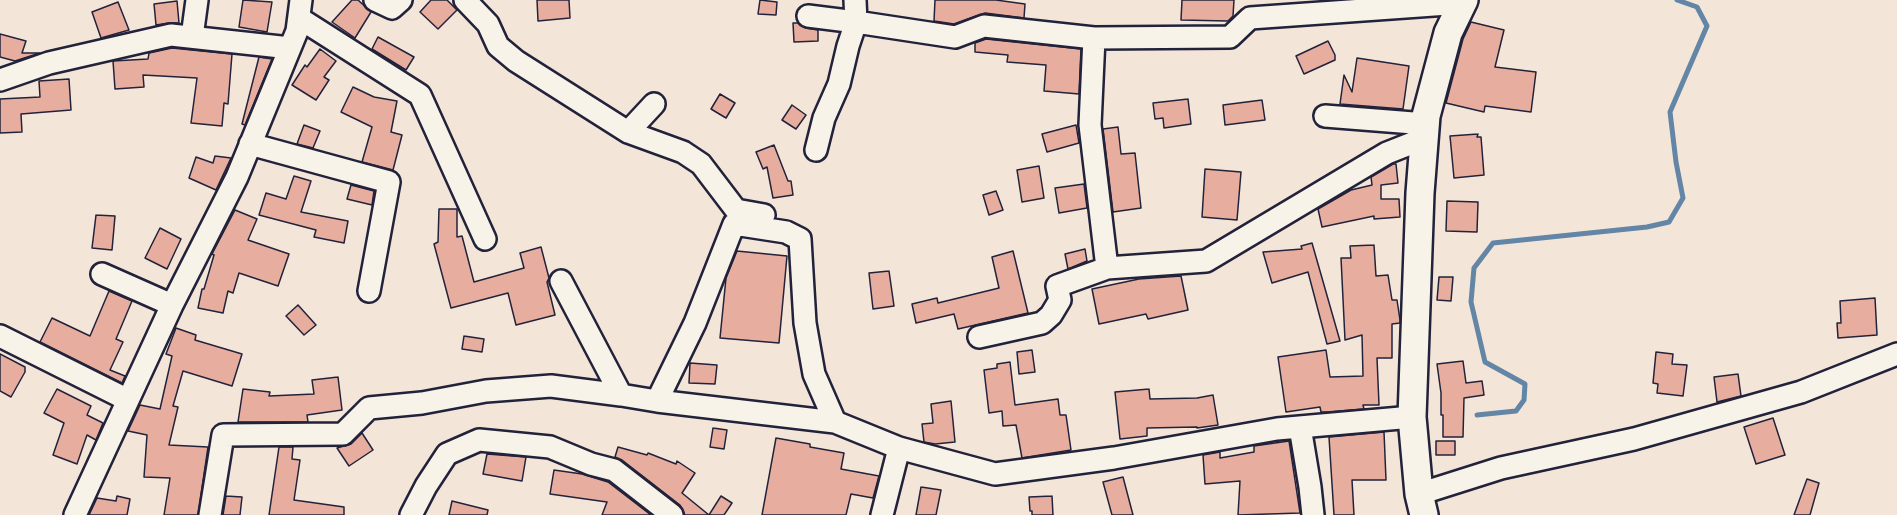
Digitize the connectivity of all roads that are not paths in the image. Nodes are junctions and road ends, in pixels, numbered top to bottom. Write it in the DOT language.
graph roads {
  1 [pos="197,0"];
  2 [pos="375,0"];
  3 [pos="401,0"];
  4 [pos="465,0"];
  5 [pos="855,0"];
  6 [pos="1463,2"];
  7 [pos="300,9"];
  8 [pos="808,16"];
  9 [pos="856,22"];
  10 [pos="192,37"];
  11 [pos="1094,38"];
  12 [pos="290,48"];
  13 [pos="0,80"];
  14 [pos="654,104"];
  15 [pos="1325,116"];
  16 [pos="1425,131"];
  17 [pos="628,132"];
  18 [pos="250,144"];
  19 [pos="816,150"];
  20 [pos="793,220"];
  21 [pos="485,239"];
  22 [pos="1107,268"];
  23 [pos="102,274"];
  24 [pos="561,281"];
  25 [pos="369,291"];
  26 [pos="172,305"];
  27 [pos="0,336"];
  28 [pos="979,337"];
  29 [pos="1897,354"];
  30 [pos="621,395"];
  31 [pos="128,400"];
  32 [pos="657,401"];
  33 [pos="1413,417"];
  34 [pos="835,422"];
  35 [pos="1300,427"];
  36 [pos="899,448"];
  37 [pos="1421,504"];
  38 [pos="75,515"];
  39 [pos="210,515"];
  40 [pos="411,515"];
  41 [pos="672,515"];
  42 [pos="882,515"];
  43 [pos="1313,515"];
  1 -- 10 [label="street"];
  2 -- 3 [label="street"];
  4 -- 17 [label="street"];
  5 -- 9 [label="street"];
  6 -- 11 [label="street"];
  6 -- 16 [label="main road"];
  7 -- 12 [label="street"];
  7 -- 21 [label="street"];
  8 -- 9 [label="street"];
  9 -- 11 [label="street"];
  9 -- 19 [label="street"];
  10 -- 12 [label="street"];
  10 -- 13 [label="street"];
  11 -- 22 [label="street"];
  12 -- 18 [label="street"];
  14 -- 17 [label="street"];
  15 -- 16 [label="street"];
  16 -- 22 [label="street"];
  16 -- 33 [label="main road"];
  17 -- 20 [label="street"];
  18 -- 25 [label="street"];
  18 -- 26 [label="street"];
  22 -- 28 [label="street"];
  23 -- 26 [label="street"];
  24 -- 30 [label="street"];
  26 -- 31 [label="street"];
  27 -- 31 [label="street"];
  29 -- 37 [label="street"];
  30 -- 32 [label="street"];
  30 -- 39 [label="street"];
  31 -- 38 [label="street"];
  32 -- 34 [label="street"];
  32 -- 34 [label="street"];
  33 -- 35 [label="street"];
  33 -- 37 [label="main road"];
  34 -- 36 [label="street"];
  35 -- 36 [label="street"];
  35 -- 43 [label="street"];
  36 -- 42 [label="street"];
  40 -- 41 [label="street"];
}
